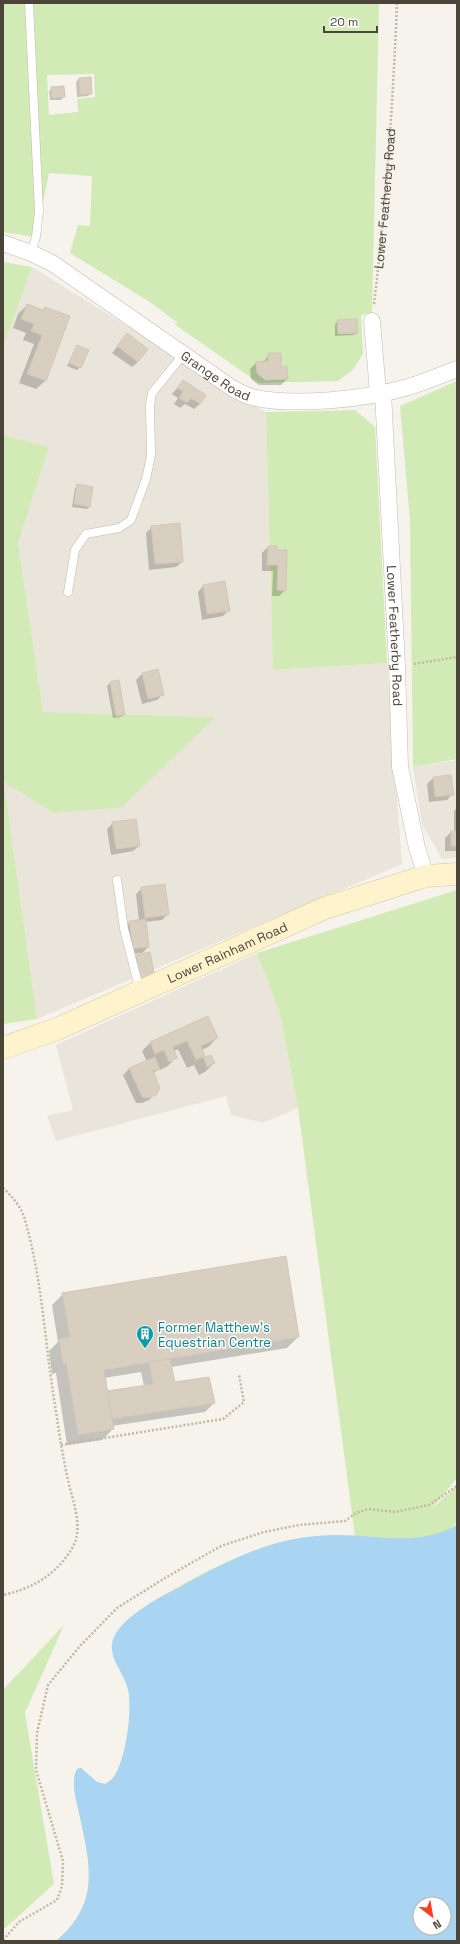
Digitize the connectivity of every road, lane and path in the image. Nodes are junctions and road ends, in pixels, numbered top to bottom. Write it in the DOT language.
graph roads {
  1 [pos="29,3"];
  2 [pos="397,3"];
  3 [pos="3,243"];
  4 [pos="31,253"];
  5 [pos="372,321"];
  6 [pos="183,355"];
  7 [pos="457,369"];
  8 [pos="381,393"];
  9 [pos="68,592"];
  10 [pos="457,657"];
  11 [pos="397,666"];
  12 [pos="457,874"];
  13 [pos="426,876"];
  14 [pos="117,880"];
  15 [pos="140,992"];
  16 [pos="3,1048"];
  17 [pos="3,1188"];
  18 [pos="239,1375"];
  19 [pos="62,1444"];
  20 [pos="457,1486"];
  21 [pos="3,1595"];
  22 [pos="3,1940"];
  1 -- 4 [label="lane"];
  2 -- 5 [label="path, Lower Featherby Road"];
  3 -- 4 [label="street, Grange Road"];
  4 -- 6 [label="street, Grange Road"];
  5 -- 8 [label="street, Lower Featherby Road"];
  6 -- 8 [label="street, Grange Road"];
  6 -- 9 [label="lane"];
  7 -- 8 [label="street, Grange Road"];
  8 -- 11 [label="street, Lower Featherby Road"];
  10 -- 11 [label="path"];
  11 -- 13 [label="street, Lower Featherby Road"];
  12 -- 13 [label="main road, Lower Rainham Road"];
  13 -- 15 [label="main road, Lower Rainham Road"];
  14 -- 15 [label="lane"];
  15 -- 16 [label="main road, Lower Rainham Road"];
  17 -- 19 [label="path"];
  18 -- 19 [label="path"];
  19 -- 21 [label="path"];
  20 -- 22 [label="path"];
}
